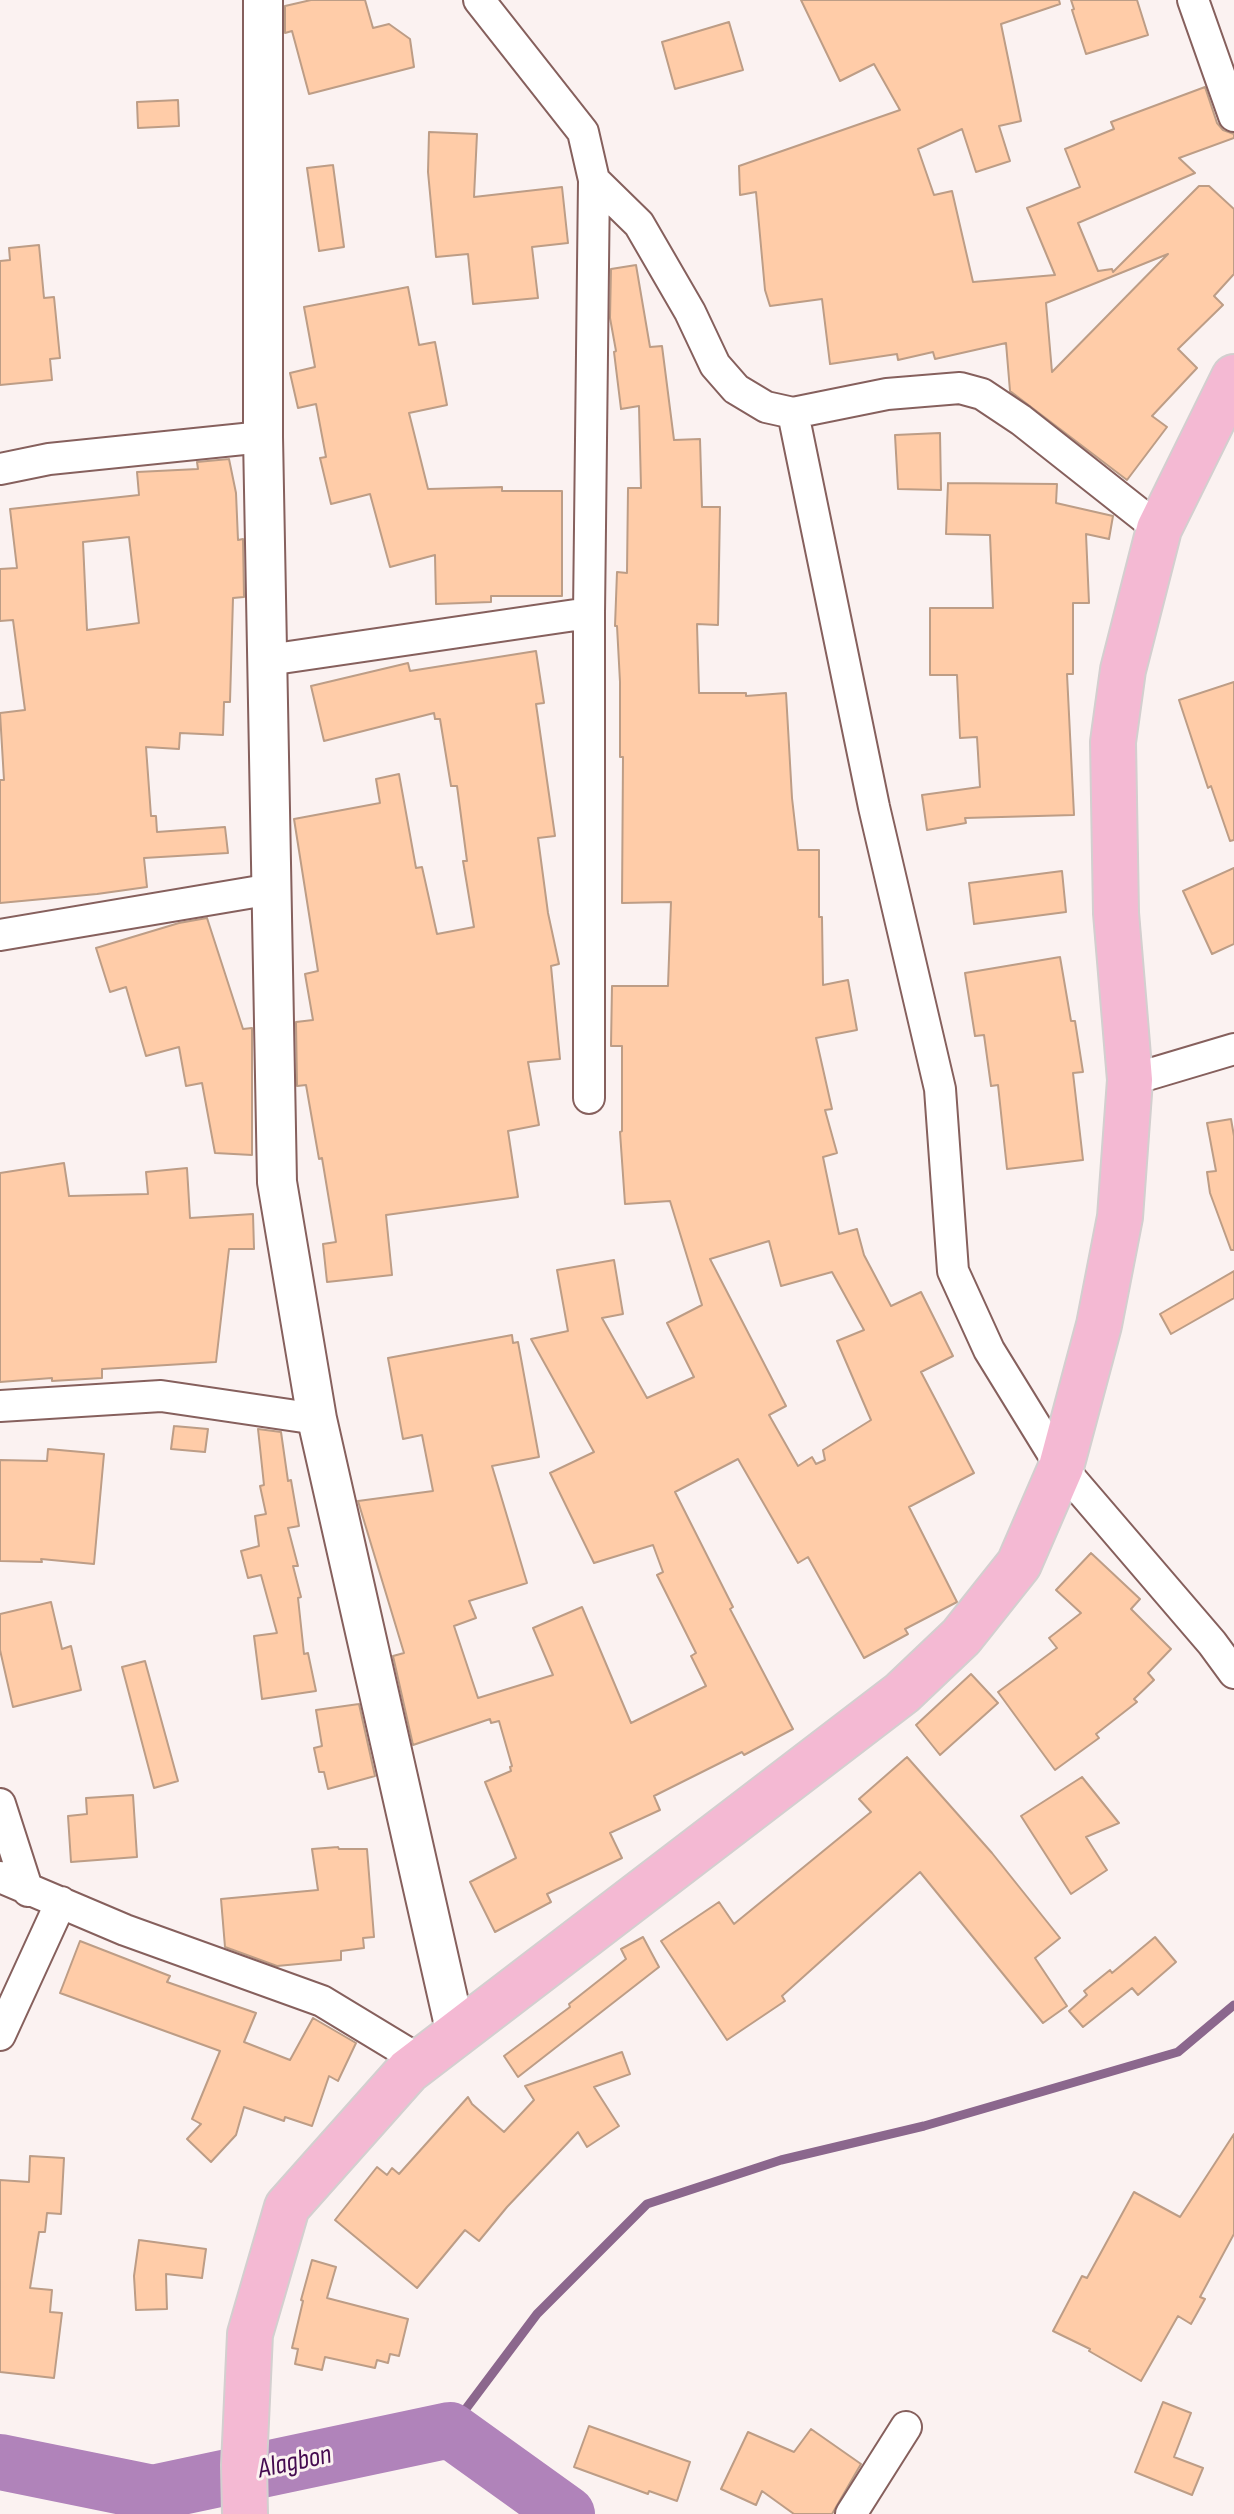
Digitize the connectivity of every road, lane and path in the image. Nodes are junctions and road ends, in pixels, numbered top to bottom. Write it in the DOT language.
graph roads {
  1 [pos="263,0"];
  2 [pos="479,0"];
  3 [pos="1193,0"];
  4 [pos="1234,116"];
  5 [pos="594,180"];
  6 [pos="1234,377"];
  7 [pos="793,413"];
  8 [pos="263,437"];
  9 [pos="0,469"];
  10 [pos="1159,529"];
  11 [pos="589,613"];
  12 [pos="268,660"];
  13 [pos="272,889"];
  14 [pos="0,935"];
  15 [pos="1234,1049"];
  16 [pos="1130,1080"];
  17 [pos="589,1098"];
  18 [pos="0,1406"];
  19 [pos="317,1419"];
  20 [pos="1061,1467"];
  21 [pos="1234,1673"];
  22 [pos="0,1804"];
  23 [pos="0,1877"];
  24 [pos="28,1891"];
  25 [pos="61,1902"];
  26 [pos="456,2034"];
  27 [pos="0,2035"];
  28 [pos="421,2061"];
  29 [pos="906,2427"];
  30 [pos="245,2514"];
  31 [pos="851,2514"];
  1 -- 8 [label="street"];
  2 -- 5 [label="street"];
  3 -- 4 [label="street"];
  5 -- 7 [label="street"];
  5 -- 11 [label="street"];
  6 -- 10 [label="main road"];
  7 -- 10 [label="street"];
  7 -- 20 [label="street"];
  8 -- 9 [label="street"];
  8 -- 12 [label="street"];
  10 -- 16 [label="main road"];
  11 -- 12 [label="street"];
  11 -- 17 [label="street"];
  12 -- 13 [label="street"];
  13 -- 14 [label="street"];
  13 -- 19 [label="street"];
  15 -- 16 [label="street"];
  16 -- 20 [label="main road"];
  18 -- 19 [label="street"];
  19 -- 26 [label="street"];
  20 -- 21 [label="street"];
  20 -- 26 [label="main road"];
  22 -- 24 [label="street"];
  23 -- 24 [label="street"];
  24 -- 25 [label="street"];
  25 -- 27 [label="street"];
  25 -- 28 [label="street"];
  26 -- 28 [label="main road"];
  28 -- 30 [label="main road"];
  29 -- 31 [label="street"];
}
